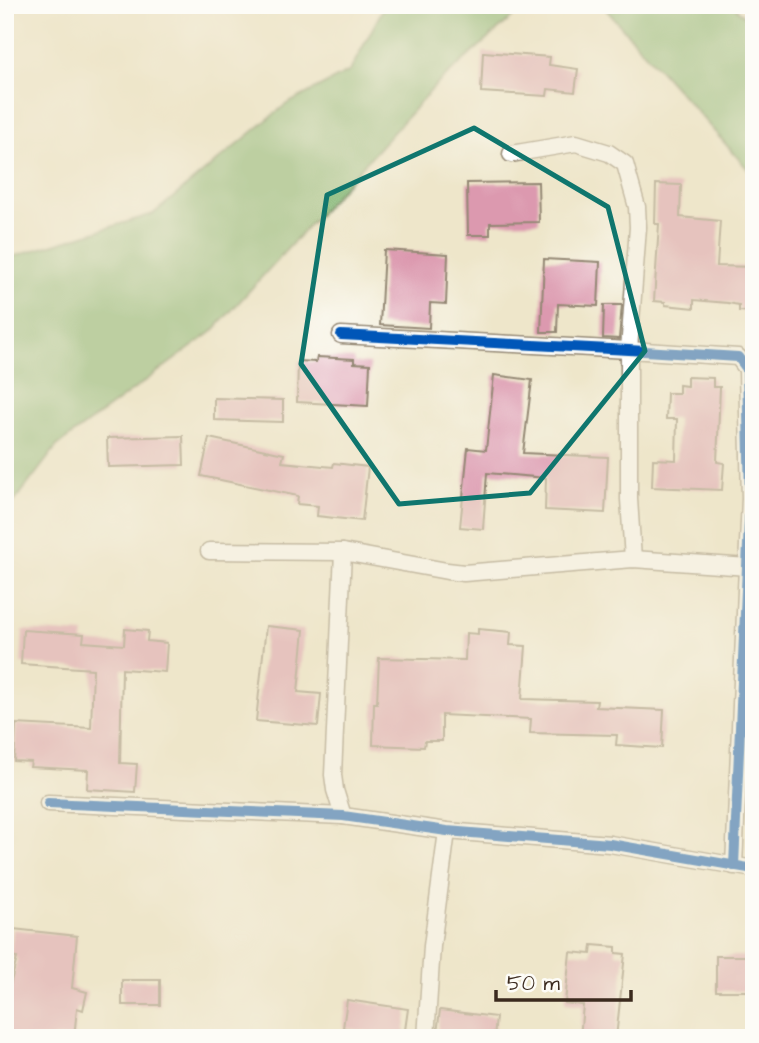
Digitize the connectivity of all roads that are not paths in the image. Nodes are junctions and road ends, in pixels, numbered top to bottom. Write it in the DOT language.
graph roads {
  1 [pos="511,153"];
  2 [pos="341,335"];
  3 [pos="629,349"];
  4 [pos="209,551"];
  5 [pos="343,552"];
  6 [pos="633,559"];
  7 [pos="748,567"];
  8 [pos="48,803"];
  9 [pos="343,816"];
  10 [pos="447,831"];
  11 [pos="734,866"];
  12 [pos="754,869"];
  13 [pos="426,1038"];
  1 -- 3 [label="street"];
  2 -- 3 [label="street"];
  3 -- 6 [label="street"];
  3 -- 7 [label="street"];
  4 -- 5 [label="street"];
  5 -- 6 [label="street"];
  5 -- 9 [label="street"];
  6 -- 7 [label="street"];
  7 -- 11 [label="street"];
  8 -- 9 [label="street"];
  9 -- 10 [label="street"];
  10 -- 11 [label="street"];
  10 -- 13 [label="street"];
  11 -- 12 [label="street"];
}
